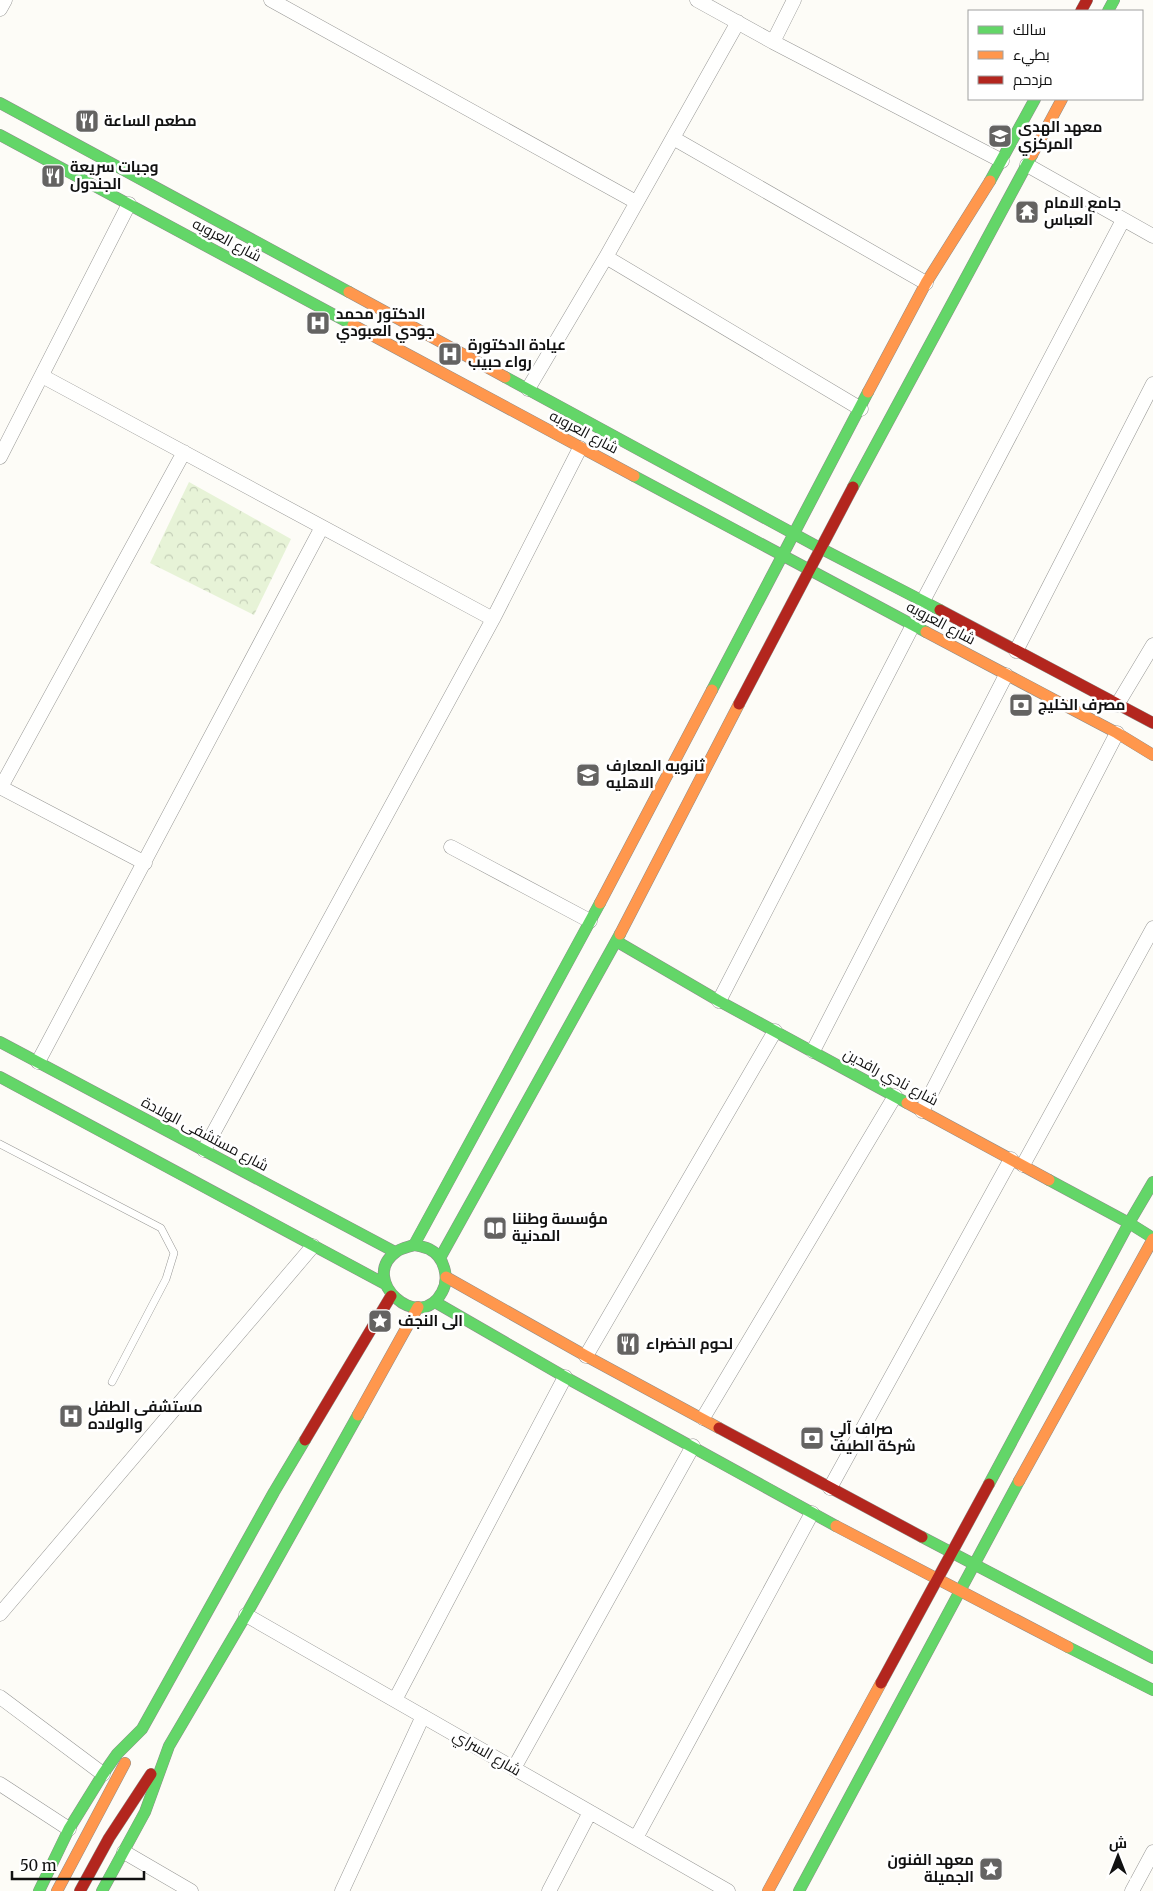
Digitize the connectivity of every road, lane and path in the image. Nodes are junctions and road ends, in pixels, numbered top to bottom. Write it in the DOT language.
graph roads {
  1 [pos="6,0"];
  2 [pos="271,0"];
  3 [pos="697,0"];
  4 [pos="794,0"];
  5 [pos="0,9"];
  6 [pos="738,22"];
  7 [pos="772,42"];
  8 [pos="1034,100"];
  9 [pos="1061,100"];
  10 [pos="0,103"];
  11 [pos="0,135"];
  12 [pos="673,138"];
  13 [pos="1002,161"];
  14 [pos="1027,165"];
  15 [pos="636,202"];
  16 [pos="129,204"];
  17 [pos="1123,220"];
  18 [pos="1153,236"];
  19 [pos="606,257"];
  20 [pos="926,283"];
  21 [pos="42,376"];
  22 [pos="1153,384"];
  23 [pos="528,389"];
  24 [pos="860,409"];
  25 [pos="580,448"];
  26 [pos="184,452"];
  27 [pos="0,457"];
  28 [pos="322,527"];
  29 [pos="795,534"];
  30 [pos="820,548"];
  31 [pos="782,556"];
  32 [pos="809,570"];
  33 [pos="923,601"];
  34 [pos="493,619"];
  35 [pos="913,625"];
  36 [pos="1153,645"];
  37 [pos="1016,651"];
  38 [pos="1006,675"];
  39 [pos="1117,705"];
  40 [pos="1153,723"];
  41 [pos="1117,733"];
  42 [pos="1153,756"];
  43 [pos="1,787"];
  44 [pos="451,847"];
  45 [pos="145,863"];
  46 [pos="590,921"];
  47 [pos="1153,928"];
  48 [pos="616,941"];
  49 [pos="719,1001"];
  50 [pos="775,1031"];
  51 [pos="0,1042"];
  52 [pos="813,1052"];
  53 [pos="38,1062"];
  54 [pos="2,1081"];
  55 [pos="895,1096"];
  56 [pos="922,1111"];
  57 [pos="0,1144"];
  58 [pos="204,1150"];
  59 [pos="1017,1162"];
  60 [pos="1153,1182"];
  61 [pos="1129,1223"];
  62 [pos="1153,1238"];
  63 [pos="414,1245"];
  64 [pos="313,1246"];
  65 [pos="395,1252"];
  66 [pos="440,1258"];
  67 [pos="446,1277"];
  68 [pos="385,1284"];
  69 [pos="391,1296"];
  70 [pos="435,1302"];
  71 [pos="418,1307"];
  72 [pos="586,1356"];
  73 [pos="565,1377"];
  74 [pos="112,1382"];
  75 [pos="703,1418"];
  76 [pos="693,1446"];
  77 [pos="830,1488"];
  78 [pos="812,1514"];
  79 [pos="952,1552"];
  80 [pos="974,1563"];
  81 [pos="938,1580"];
  82 [pos="960,1590"];
  83 [pos="0,1614"];
  84 [pos="246,1615"];
  85 [pos="1153,1658"];
  86 [pos="1153,1690"];
  87 [pos="0,1697"];
  88 [pos="395,1700"];
  89 [pos="423,1716"];
  90 [pos="142,1729"];
  91 [pos="169,1746"];
  92 [pos="514,1768"];
  93 [pos="103,1774"];
  94 [pos="0,1784"];
  95 [pos="590,1812"];
  96 [pos="70,1829"];
  97 [pos="636,1838"];
  98 [pos="124,1852"];
  99 [pos="1152,1857"];
  100 [pos="39,1891"];
  101 [pos="57,1891"];
  102 [pos="80,1891"];
  103 [pos="102,1891"];
  104 [pos="191,1891"];
  105 [pos="342,1891"];
  106 [pos="549,1891"];
  107 [pos="728,1891"];
  108 [pos="768,1891"];
  109 [pos="800,1891"];
  110 [pos="1132,1891"];
  1 -- 5 [label="street"];
  2 -- 15 [label="street"];
  3 -- 6 [label="street"];
  4 -- 7 [label="street"];
  6 -- 7 [label="street"];
  6 -- 12 [label="street"];
  7 -- 13 [label="street"];
  8 -- 13 [label="main road"];
  9 -- 14 [label="main road"];
  10 -- 23 [label="main road, شارع العروبه"];
  11 -- 16 [label="main road, شارع العروبه"];
  12 -- 15 [label="street"];
  12 -- 20 [label="street"];
  13 -- 20 [label="main road"];
  14 -- 17 [label="street"];
  14 -- 30 [label="main road"];
  15 -- 19 [label="street"];
  16 -- 21 [label="street"];
  16 -- 25 [label="main road, شارع العروبه"];
  17 -- 18 [label="street"];
  17 -- 33 [label="street"];
  19 -- 23 [label="street"];
  19 -- 24 [label="street"];
  20 -- 24 [label="main road"];
  21 -- 26 [label="street"];
  21 -- 27 [label="street"];
  22 -- 37 [label="street"];
  23 -- 29 [label="main road, شارع العروبه"];
  24 -- 29 [label="main road"];
  25 -- 31 [label="main road, شارع العروبه"];
  25 -- 34 [label="street"];
  26 -- 28 [label="street"];
  26 -- 43 [label="street"];
  28 -- 34 [label="street"];
  28 -- 45 [label="street"];
  29 -- 30 [label="main road, شارع العروبه"];
  29 -- 31 [label="main road"];
  30 -- 32 [label="main road"];
  30 -- 33 [label="main road, شارع العروبه"];
  31 -- 32 [label="main road, شارع العروبه"];
  31 -- 46 [label="main road"];
  32 -- 35 [label="main road, شارع العروبه"];
  32 -- 48 [label="main road"];
  33 -- 37 [label="main road, شارع العروبه"];
  34 -- 58 [label="street"];
  35 -- 38 [label="main road, شارع العروبه"];
  35 -- 49 [label="street"];
  36 -- 39 [label="street"];
  37 -- 39 [label="main road, شارع العروبه"];
  38 -- 41 [label="main road, شارع العروبه"];
  38 -- 52 [label="street"];
  39 -- 40 [label="main road, شارع العروبه"];
  41 -- 42 [label="main road, شارع العروبه"];
  41 -- 56 [label="street"];
  43 -- 45 [label="street"];
  44 -- 46 [label="street"];
  45 -- 53 [label="street"];
  46 -- 63 [label="main road"];
  47 -- 59 [label="street"];
  48 -- 49 [label="main road, شارع نادي رافدين"];
  48 -- 66 [label="main road"];
  49 -- 50 [label="main road, شارع نادي رافدين"];
  50 -- 52 [label="main road, شارع نادي رافدين"];
  50 -- 72 [label="street"];
  51 -- 53 [label="main road, شارع مستشفى الولادة"];
  52 -- 55 [label="main road, شارع نادي رافدين"];
  53 -- 58 [label="main road, شارع مستشفى الولادة"];
  54 -- 64 [label="main road"];
  55 -- 56 [label="main road, شارع نادي رافدين"];
  55 -- 75 [label="street"];
  56 -- 59 [label="main road, شارع نادي رافدين"];
  57 -- 74 [label="lane"];
  58 -- 65 [label="main road, شارع مستشفى الولادة"];
  59 -- 61 [label="main road, شارع نادي رافدين"];
  59 -- 77 [label="street"];
  60 -- 61 [label="main road"];
  61 -- 62 [label="main road, شارع نادي رافدين"];
  61 -- 79 [label="main road"];
  62 -- 80 [label="main road"];
  63 -- 65 [label="main road"];
  63 -- 66 [label="main road"];
  64 -- 68 [label="main road"];
  64 -- 83 [label="street"];
  65 -- 68 [label="main road"];
  66 -- 67 [label="main road"];
  67 -- 70 [label="main road"];
  67 -- 72 [label="main road"];
  68 -- 69 [label="main road"];
  69 -- 71 [label="main road"];
  69 -- 90 [label="main road"];
  70 -- 71 [label="main road"];
  70 -- 73 [label="main road"];
  71 -- 84 [label="main road"];
  72 -- 75 [label="main road"];
  73 -- 76 [label="main road"];
  73 -- 88 [label="street"];
  75 -- 77 [label="main road"];
  76 -- 78 [label="main road"];
  76 -- 92 [label="street"];
  77 -- 79 [label="main road"];
  78 -- 81 [label="main road"];
  78 -- 97 [label="street"];
  79 -- 80 [label="main road"];
  79 -- 81 [label="main road"];
  80 -- 82 [label="main road"];
  80 -- 85 [label="main road"];
  81 -- 82 [label="main road"];
  81 -- 108 [label="main road"];
  82 -- 86 [label="main road"];
  82 -- 109 [label="main road"];
  84 -- 88 [label="street, شارع السراي"];
  84 -- 91 [label="main road"];
  87 -- 93 [label="street"];
  88 -- 89 [label="street, شارع السراي"];
  89 -- 92 [label="street, شارع السراي"];
  89 -- 105 [label="street"];
  90 -- 93 [label="main road"];
  90 -- 101 [label="main road"];
  91 -- 98 [label="main road"];
  91 -- 102 [label="main road"];
  92 -- 95 [label="street, شارع السراي"];
  93 -- 96 [label="main road"];
  94 -- 96 [label="street"];
  95 -- 97 [label="street, شارع السراي"];
  95 -- 106 [label="street"];
  96 -- 100 [label="main road"];
  97 -- 107 [label="street, شارع السراي"];
  98 -- 103 [label="main road"];
  98 -- 104 [label="street"];
  99 -- 110 [label="street"];
}
